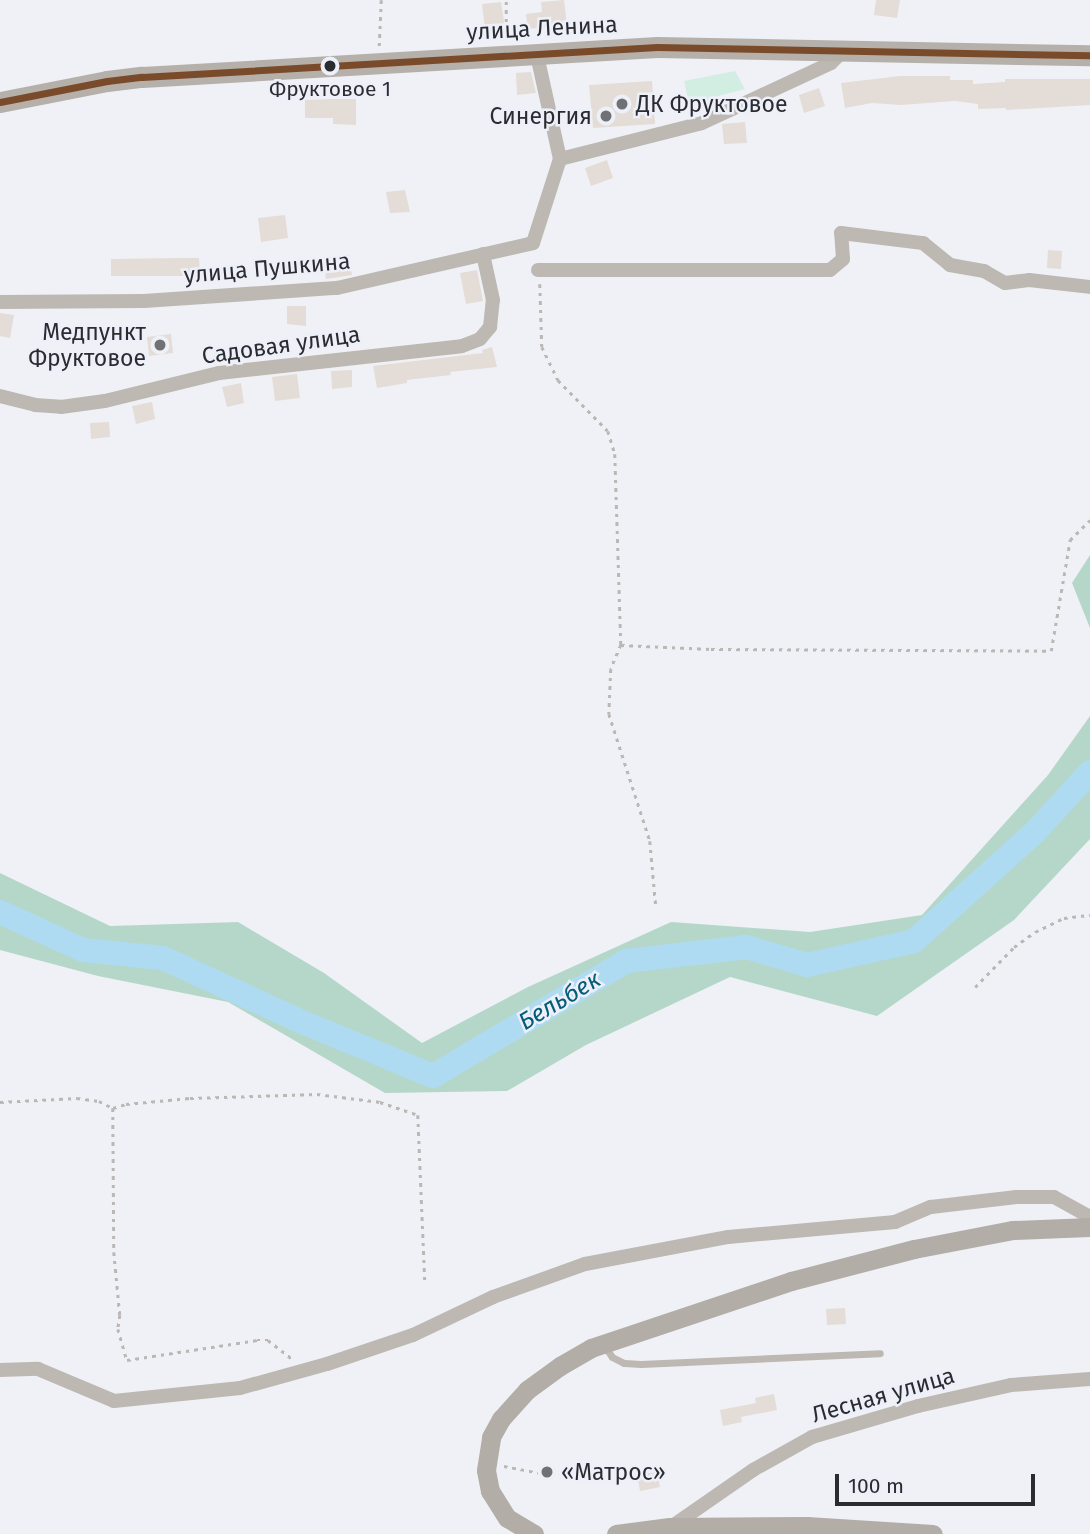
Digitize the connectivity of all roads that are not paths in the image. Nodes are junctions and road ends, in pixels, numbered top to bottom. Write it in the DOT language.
graph roads {
  1 [pos="843,51"];
  2 [pos="537,55"];
  3 [pos="1090,55"];
  4 [pos="0,102"];
  5 [pos="560,159"];
  6 [pos="484,254"];
  7 [pos="538,271"];
  8 [pos="1090,287"];
  9 [pos="0,302"];
  10 [pos="0,396"];
  11 [pos="1090,1217"];
  12 [pos="1090,1227"];
  13 [pos="603,1343"];
  14 [pos="880,1353"];
  15 [pos="0,1370"];
  16 [pos="1090,1380"];
  17 [pos="670,1527"];
  18 [pos="526,1533"];
  19 [pos="616,1534"];
  20 [pos="933,1534"];
  1 -- 2 [label="main road, улица Ленина"];
  1 -- 3 [label="main road, улица Ленина"];
  1 -- 5 [label="street"];
  2 -- 4 [label="main road, улица Ленина"];
  2 -- 5 [label="street"];
  5 -- 6 [label="street, улица Пушкина"];
  6 -- 9 [label="street, улица Пушкина"];
  6 -- 10 [label="street, Садовая улица"];
  7 -- 8 [label="street"];
  11 -- 15 [label="street"];
  12 -- 13 [label="street"];
  13 -- 14 [label="lane"];
  13 -- 18 [label="street"];
  16 -- 17 [label="street, Лесная улица"];
  17 -- 19 [label="street"];
  17 -- 20 [label="street"];
}
